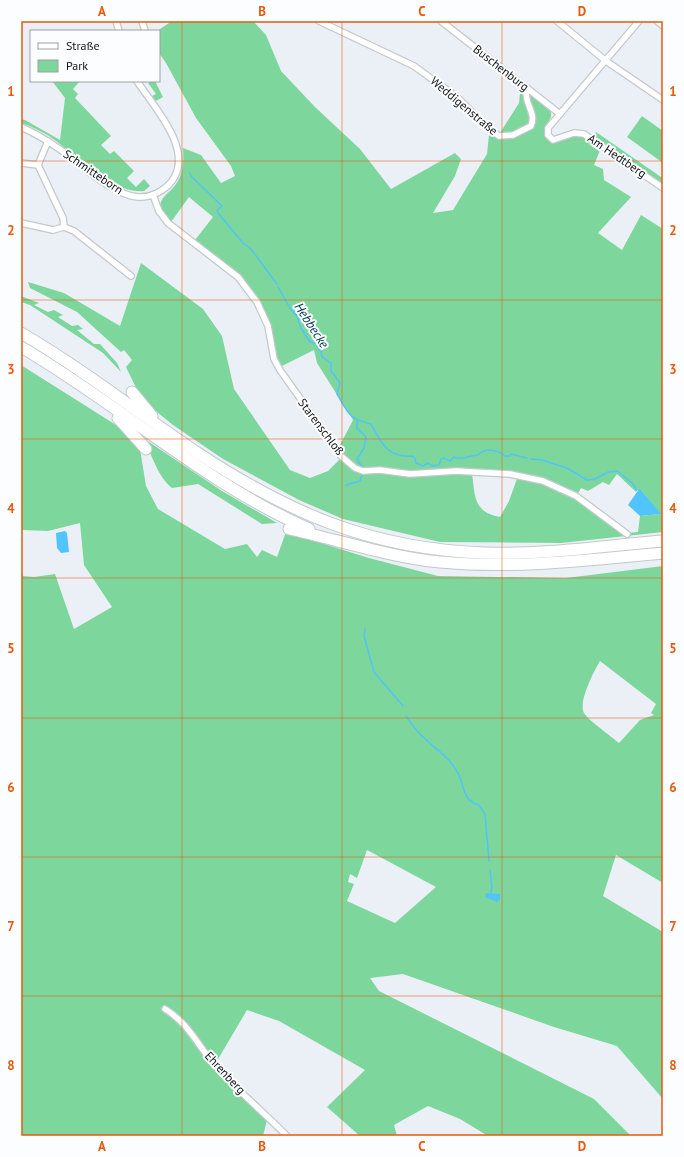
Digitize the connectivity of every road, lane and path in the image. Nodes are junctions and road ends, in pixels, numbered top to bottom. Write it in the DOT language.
graph roads {
  1 [pos="320,21"];
  2 [pos="441,21"];
  3 [pos="557,21"];
  4 [pos="640,21"];
  5 [pos="657,21"];
  6 [pos="663,26"];
  7 [pos="606,61"];
  8 [pos="138,82"];
  9 [pos="527,88"];
  10 [pos="663,100"];
  11 [pos="560,114"];
  12 [pos="21,127"];
  13 [pos="48,141"];
  14 [pos="21,163"];
  15 [pos="38,165"];
  16 [pos="663,188"];
  17 [pos="153,195"];
  18 [pos="21,223"];
  19 [pos="64,227"];
  20 [pos="131,276"];
  21 [pos="21,333"];
  22 [pos="21,347"];
  23 [pos="132,392"];
  24 [pos="100,398"];
  25 [pos="163,428"];
  26 [pos="146,449"];
  27 [pos="289,529"];
  28 [pos="332,538"];
  29 [pos="626,539"];
  30 [pos="663,541"];
  31 [pos="658,554"];
  32 [pos="165,1009"];
  33 [pos="287,1136"];
  1 -- 9 [label="street, Weddigenstraße"];
  2 -- 9 [label="street, Buschenburg"];
  3 -- 7 [label="street"];
  4 -- 7 [label="street"];
  5 -- 6 [label="street"];
  7 -- 10 [label="street"];
  7 -- 11 [label="street"];
  8 -- 17 [label="street"];
  9 -- 11 [label="street, Buschenburg"];
  11 -- 16 [label="street, Am Hedtberg"];
  12 -- 13 [label="street, Schmitteborn"];
  13 -- 15 [label="street"];
  13 -- 17 [label="street, Schmitteborn"];
  14 -- 15 [label="street"];
  15 -- 19 [label="street"];
  17 -- 29 [label="street, Starenschloß"];
  18 -- 19 [label="street"];
  19 -- 20 [label="street"];
  21 -- 25 [label="highway"];
  22 -- 24 [label="highway"];
  23 -- 25 [label="highway"];
  24 -- 26 [label="highway"];
  24 -- 28 [label="highway"];
  25 -- 29 [label="highway"];
  27 -- 28 [label="highway"];
  28 -- 31 [label="highway"];
  29 -- 30 [label="highway"];
  32 -- 33 [label="street, Ehrenberg"];
}
